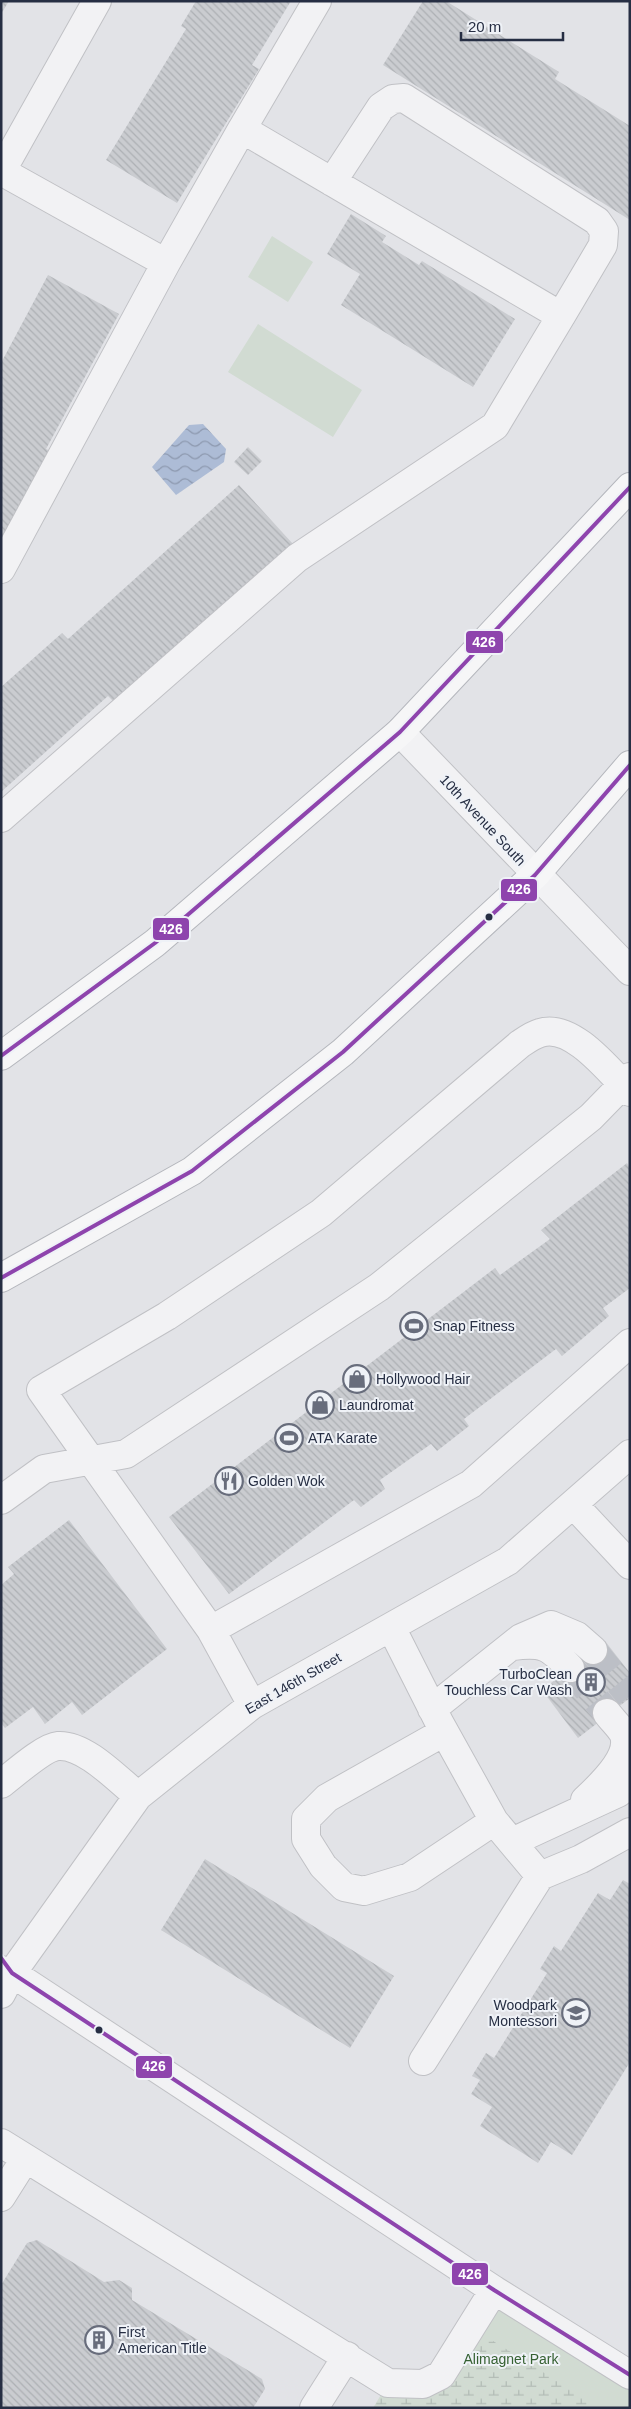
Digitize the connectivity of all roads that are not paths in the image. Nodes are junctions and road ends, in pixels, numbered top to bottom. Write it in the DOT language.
graph roads {
  1 [pos="97,1"];
  2 [pos="317,1"];
  3 [pos="242,130"];
  4 [pos="1,171"];
  5 [pos="332,182"];
  6 [pos="166,263"];
  7 [pos="561,316"];
  8 [pos="630,487"];
  9 [pos="1,569"];
  10 [pos="400,732"];
  11 [pos="630,766"];
  12 [pos="1,818"];
  13 [pos="535,875"];
  14 [pos="630,972"];
  15 [pos="4,1047"];
  16 [pos="627,1085"];
  17 [pos="1,1278"];
  18 [pos="630,1343"];
  19 [pos="630,1454"];
  20 [pos="90,1460"];
  21 [pos="1,1500"];
  22 [pos="573,1504"];
  23 [pos="630,1565"];
  24 [pos="391,1627"];
  25 [pos="211,1630"];
  26 [pos="511,1646"];
  27 [pos="593,1650"];
  28 [pos="570,1668"];
  29 [pos="252,1704"];
  30 [pos="607,1713"];
  31 [pos="438,1721"];
  32 [pos="1,1784"];
  33 [pos="630,1784"];
  34 [pos="138,1796"];
  35 [pos="570,1814"];
  36 [pos="494,1821"];
  37 [pos="630,1832"];
  38 [pos="512,1842"];
  39 [pos="540,1876"];
  40 [pos="4,1974"];
  41 [pos="423,2061"];
  42 [pos="1,2143"];
  43 [pos="25,2159"];
  44 [pos="1,2197"];
  45 [pos="494,2290"];
  46 [pos="347,2356"];
  47 [pos="630,2375"];
  48 [pos="314,2408"];
  1 -- 4 [label="street"];
  2 -- 3 [label="street"];
  3 -- 5 [label="street"];
  3 -- 6 [label="street"];
  4 -- 6 [label="street"];
  5 -- 7 [label="street"];
  5 -- 7 [label="street"];
  6 -- 9 [label="street"];
  7 -- 12 [label="street"];
  8 -- 10 [label="highway"];
  10 -- 13 [label="street, 10th Avenue South"];
  10 -- 15 [label="highway"];
  11 -- 13 [label="highway"];
  13 -- 14 [label="street, 10th Avenue South"];
  13 -- 17 [label="highway"];
  16 -- 20 [label="street"];
  16 -- 20 [label="street"];
  18 -- 25 [label="street"];
  19 -- 22 [label="street, East 146th Street"];
  20 -- 21 [label="street"];
  20 -- 25 [label="street"];
  22 -- 23 [label="street"];
  22 -- 24 [label="street, East 146th Street"];
  24 -- 29 [label="street, East 146th Street"];
  24 -- 31 [label="street"];
  25 -- 29 [label="street"];
  26 -- 27 [label="street"];
  26 -- 28 [label="street"];
  26 -- 31 [label="street"];
  29 -- 34 [label="street, East 146th Street"];
  30 -- 35 [label="street"];
  31 -- 36 [label="street"];
  31 -- 36 [label="street"];
  32 -- 34 [label="street"];
  33 -- 35 [label="street"];
  34 -- 40 [label="street, East 146th Street"];
  35 -- 38 [label="street"];
  36 -- 38 [label="street"];
  37 -- 39 [label="street"];
  38 -- 39 [label="street"];
  39 -- 41 [label="street"];
  40 -- 45 [label="street"];
  42 -- 43 [label="street"];
  43 -- 44 [label="street"];
  43 -- 46 [label="street"];
  45 -- 46 [label="street"];
  45 -- 47 [label="street"];
  46 -- 48 [label="street"];
}
